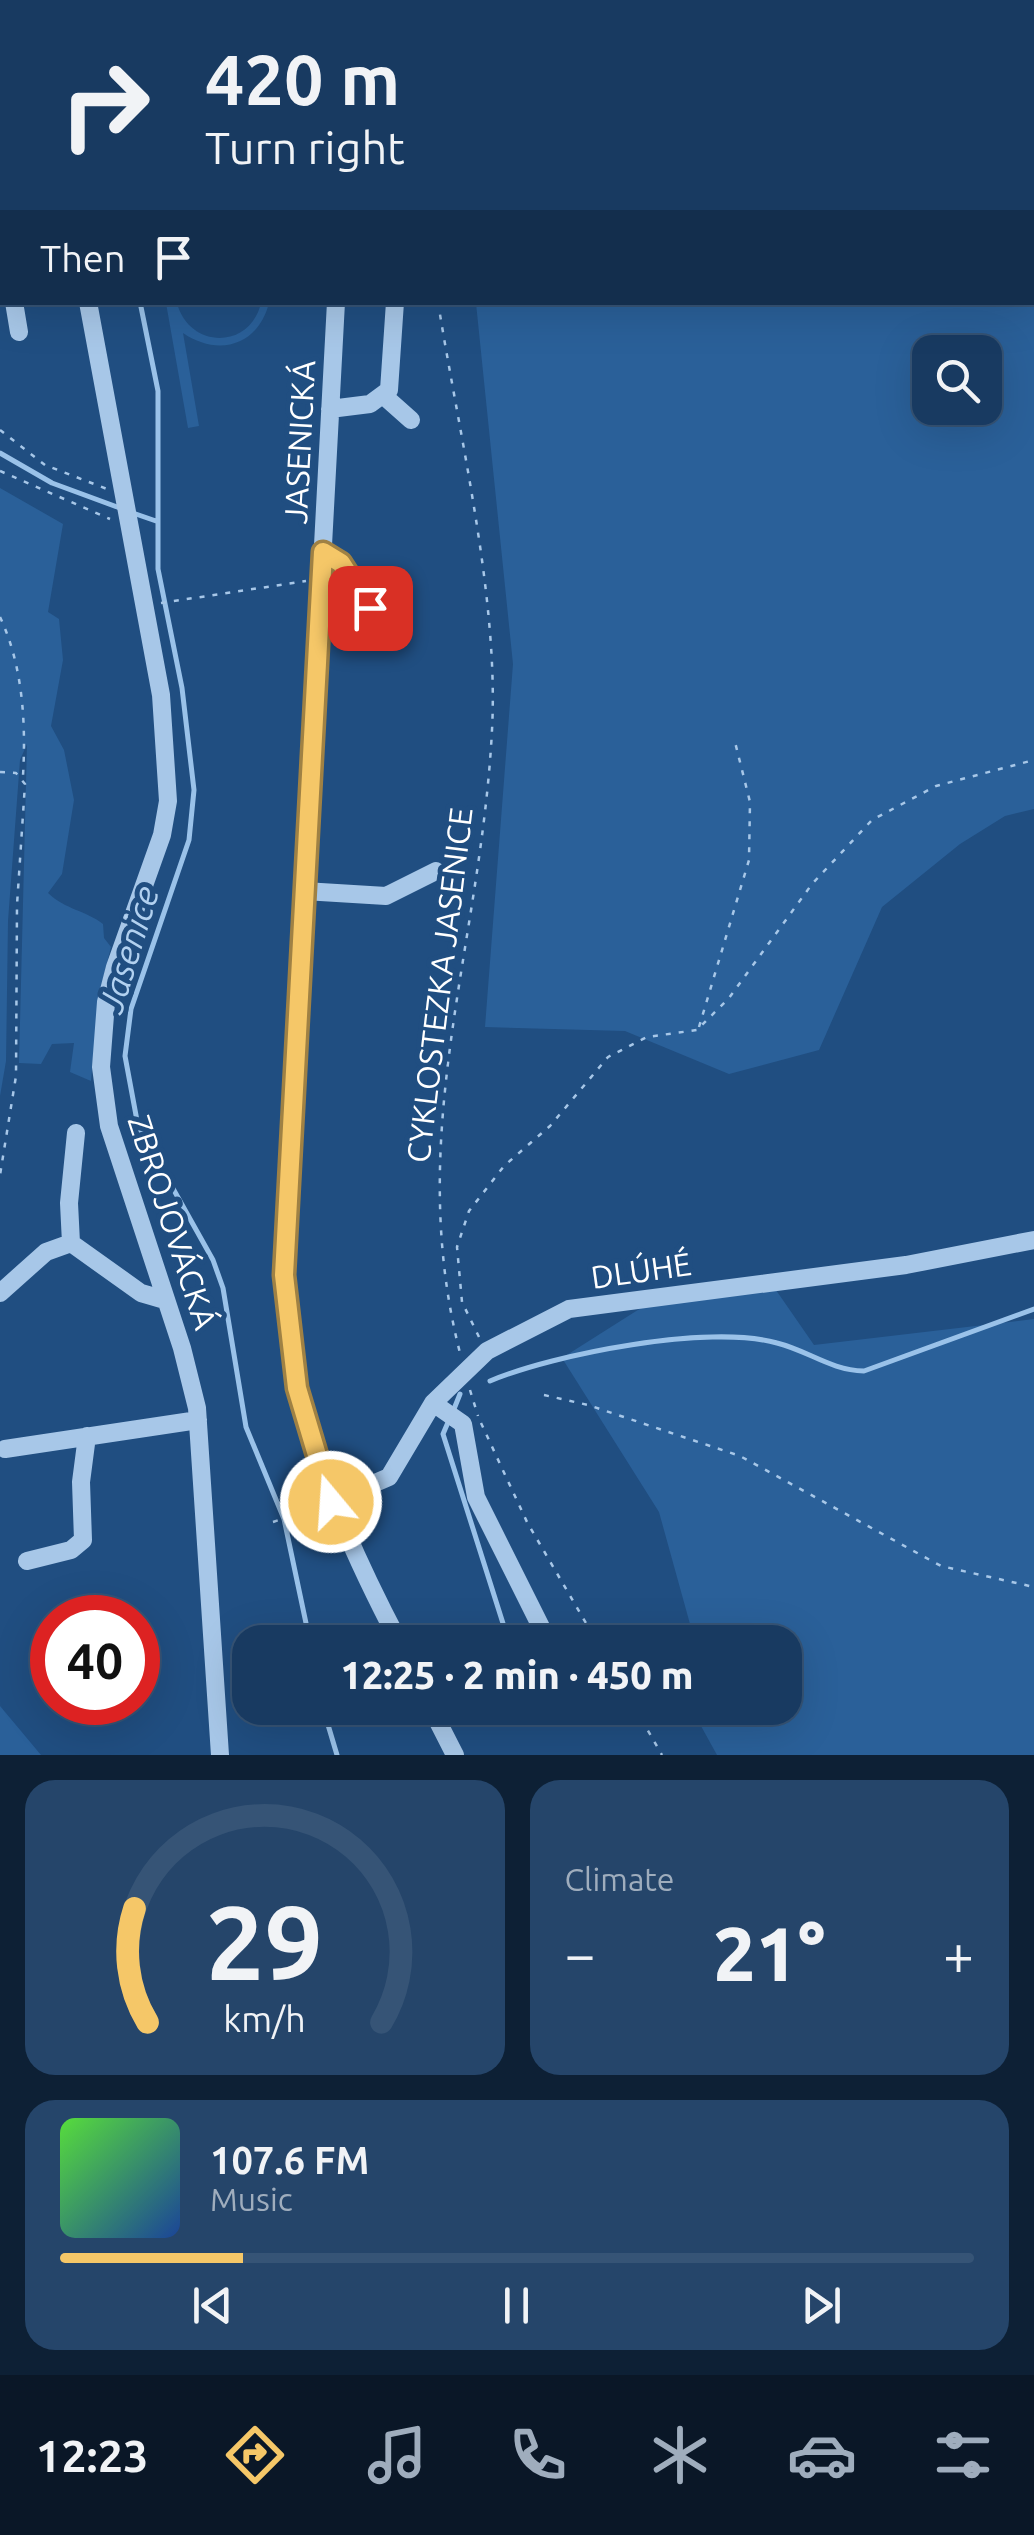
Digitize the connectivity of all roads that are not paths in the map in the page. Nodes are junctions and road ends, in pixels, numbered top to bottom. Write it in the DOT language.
graph roads {
  1 [pos="14,305"];
  2 [pos="89,305"];
  3 [pos="336,305"];
  4 [pos="396,305"];
  5 [pos="19,332"];
  6 [pos="384,396"];
  7 [pos="330,409"];
  8 [pos="411,420"];
  9 [pos="323,552"];
  10 [pos="370,628"];
  11 [pos="436,871"];
  12 [pos="304,891"];
  13 [pos="76,1132"];
  14 [pos="1034,1240"];
  15 [pos="71,1243"];
  16 [pos="0,1293"];
  17 [pos="165,1300"];
  18 [pos="444,1409"];
  19 [pos="198,1420"];
  20 [pos="87,1436"];
  21 [pos="5,1448"];
  22 [pos="331,1502"];
  23 [pos="27,1561"];
  24 [pos="391,1625"];
  25 [pos="540,1625"];
  26 [pos="440,1725"];
  27 [pos="220,1755"];
  28 [pos="455,1755"];
  1 -- 5 [label="street"];
  2 -- 17 [label="street, ZBROJOVÁCKÁ"];
  3 -- 7 [label="street, JASENICKÁ"];
  4 -- 6 [label="street"];
  6 -- 7 [label="street"];
  6 -- 8 [label="street"];
  7 -- 9 [label="street, JASENICKÁ"];
  9 -- 10 [label="street"];
  9 -- 12 [label="street, JASENICKÁ"];
  11 -- 12 [label="street"];
  12 -- 22 [label="street, JASENICKÁ"];
  13 -- 15 [label="street"];
  14 -- 18 [label="street, DLÚHÉ"];
  15 -- 16 [label="street"];
  15 -- 17 [label="street"];
  17 -- 19 [label="street, ZBROJOVÁCKÁ"];
  18 -- 22 [label="street, DLÚHÉ"];
  18 -- 25 [label="street"];
  19 -- 20 [label="street"];
  19 -- 27 [label="street, ZBROJOVÁCKÁ"];
  20 -- 21 [label="street"];
  20 -- 23 [label="street"];
  22 -- 24 [label="street, JASENICKÁ"];
  26 -- 28 [label="street"];
}
